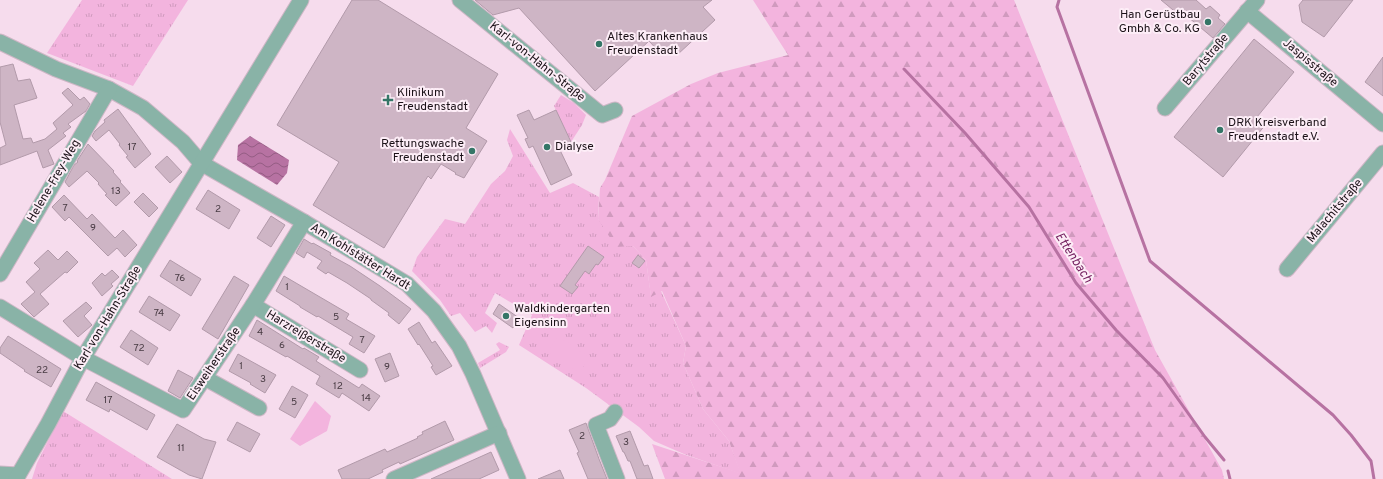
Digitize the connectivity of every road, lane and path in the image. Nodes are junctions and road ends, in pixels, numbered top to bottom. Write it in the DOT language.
graph roads {
  1 [pos="301,0"];
  2 [pos="460,0"];
  3 [pos="1252,5"];
  4 [pos="0,42"];
  5 [pos="109,89"];
  6 [pos="1165,108"];
  7 [pos="615,110"];
  8 [pos="1383,124"];
  9 [pos="1383,154"];
  10 [pos="202,163"];
  11 [pos="304,222"];
  12 [pos="1287,269"];
  13 [pos="0,274"];
  14 [pos="253,305"];
  15 [pos="0,306"];
  16 [pos="83,358"];
  17 [pos="360,370"];
  18 [pos="205,378"];
  19 [pos="259,408"];
  20 [pos="615,412"];
  21 [pos="499,433"];
  22 [pos="0,474"];
  23 [pos="17,477"];
  24 [pos="394,479"];
  25 [pos="518,479"];
  26 [pos="617,479"];
  1 -- 10 [label="street, Karl-von-Hahn-Straße"];
  2 -- 7 [label="street, Karl-von-Hahn-Straße"];
  3 -- 6 [label="street, Barytstraße"];
  3 -- 8 [label="street, Jaspisstraße"];
  4 -- 5 [label="street"];
  5 -- 10 [label="street"];
  5 -- 13 [label="street, Helene-Frey-Weg"];
  9 -- 12 [label="street, Malachitstraße"];
  10 -- 11 [label="street, Am Kohlstätter Hardt"];
  10 -- 16 [label="street, Karl-von-Hahn-Straße"];
  11 -- 14 [label="street, Eisweiherstraße"];
  11 -- 21 [label="street, Am Kohlstätter Hardt"];
  14 -- 17 [label="street, Harzreißerstraße"];
  14 -- 18 [label="street, Eisweiherstraße"];
  15 -- 16 [label="street"];
  16 -- 18 [label="street, Eisweiherstraße"];
  16 -- 23 [label="street, Karl-von-Hahn-Straße"];
  18 -- 19 [label="street"];
  20 -- 26 [label="street"];
  21 -- 24 [label="street"];
  21 -- 25 [label="street, Am Kohlstätter Hardt"];
  22 -- 23 [label="street, Karl-von-Hahn-Straße"];
}
